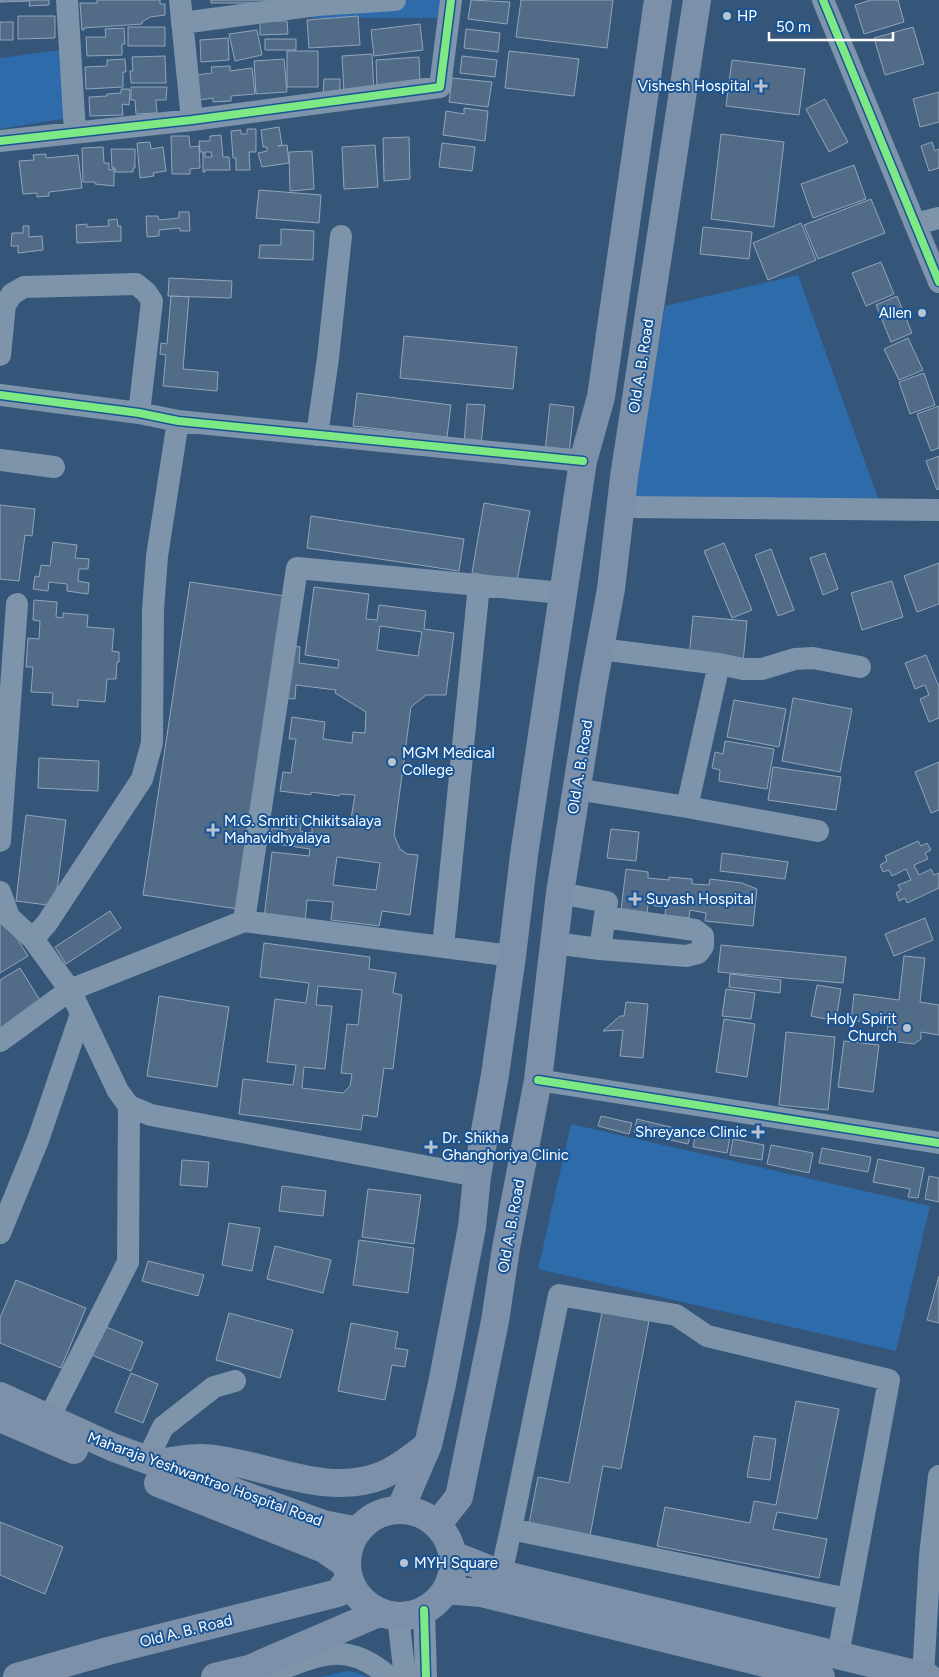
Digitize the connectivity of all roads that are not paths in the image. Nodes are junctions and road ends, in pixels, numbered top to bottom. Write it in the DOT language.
graph roads {
  1 [pos="67,0"];
  2 [pos="180,0"];
  3 [pos="395,0"];
  4 [pos="451,0"];
  5 [pos="658,0"];
  6 [pos="698,0"];
  7 [pos="823,0"];
  8 [pos="308,3"];
  9 [pos="182,23"];
  10 [pos="192,120"];
  11 [pos="75,132"];
  12 [pos="0,142"];
  13 [pos="939,218"];
  14 [pos="915,224"];
  15 [pos="341,236"];
  16 [pos="939,282"];
  17 [pos="0,355"];
  18 [pos="0,395"];
  19 [pos="139,413"];
  20 [pos="178,420"];
  21 [pos="318,435"];
  22 [pos="0,460"];
  23 [pos="583,461"];
  24 [pos="54,467"];
  25 [pos="621,508"];
  26 [pos="939,510"];
  27 [pos="478,585"];
  28 [pos="563,593"];
  29 [pos="17,604"];
  30 [pos="600,649"];
  31 [pos="719,664"];
  32 [pos="860,667"];
  33 [pos="576,789"];
  34 [pos="687,807"];
  35 [pos="818,831"];
  36 [pos="0,842"];
  37 [pos="0,892"];
  38 [pos="560,893"];
  39 [pos="605,916"];
  40 [pos="244,921"];
  41 [pos="33,939"];
  42 [pos="554,943"];
  43 [pos="443,947"];
  44 [pos="600,949"];
  45 [pos="512,956"];
  46 [pos="70,990"];
  47 [pos="81,1014"];
  48 [pos="0,1041"];
  49 [pos="538,1080"];
  50 [pos="129,1106"];
  51 [pos="939,1143"];
  52 [pos="478,1176"];
  53 [pos="0,1233"];
  54 [pos="235,1381"];
  55 [pos="0,1396"];
  56 [pos="0,1418"];
  57 [pos="49,1418"];
  58 [pos="428,1445"];
  59 [pos="152,1462"];
  60 [pos="939,1476"];
  61 [pos="400,1510"];
  62 [pos="437,1525"];
  63 [pos="511,1529"];
  64 [pos="358,1531"];
  65 [pos="453,1555"];
  66 [pos="348,1572"];
  67 [pos="501,1574"];
  68 [pos="446,1590"];
  69 [pos="848,1599"];
  70 [pos="424,1610"];
  71 [pos="390,1614"];
  72 [pos="838,1655"];
  73 [pos="925,1676"];
  74 [pos="18,1677"];
  75 [pos="215,1677"];
  76 [pos="258,1677"];
  77 [pos="389,1677"];
  78 [pos="406,1677"];
  79 [pos="426,1677"];
  80 [pos="822,1677"];
  1 -- 11 [label="street"];
  2 -- 9 [label="street"];
  3 -- 8 [label="street"];
  4 -- 10 [label="street"];
  5 -- 23 [label="main road"];
  6 -- 25 [label="main road, Old A. B. Road"];
  7 -- 14 [label="street"];
  8 -- 9 [label="street"];
  9 -- 10 [label="street"];
  10 -- 11 [label="street"];
  11 -- 12 [label="street"];
  13 -- 14 [label="street"];
  14 -- 16 [label="street"];
  15 -- 21 [label="street"];
  17 -- 19 [label="street"];
  18 -- 19 [label="street"];
  19 -- 20 [label="street"];
  20 -- 21 [label="street"];
  20 -- 41 [label="street"];
  21 -- 23 [label="street"];
  22 -- 24 [label="street"];
  23 -- 28 [label="main road"];
  25 -- 26 [label="street"];
  25 -- 30 [label="main road, Old A. B. Road"];
  27 -- 28 [label="street"];
  27 -- 40 [label="street"];
  27 -- 43 [label="street"];
  28 -- 45 [label="main road"];
  29 -- 36 [label="street"];
  30 -- 31 [label="street"];
  30 -- 33 [label="main road, Old A. B. Road"];
  31 -- 32 [label="street"];
  31 -- 34 [label="street"];
  33 -- 34 [label="street"];
  33 -- 38 [label="main road, Old A. B. Road"];
  34 -- 35 [label="street"];
  37 -- 41 [label="street"];
  38 -- 39 [label="street"];
  38 -- 42 [label="main road, Old A. B. Road"];
  39 -- 44 [label="street"];
  39 -- 44 [label="street"];
  40 -- 43 [label="street"];
  40 -- 46 [label="street"];
  41 -- 46 [label="street"];
  42 -- 44 [label="street"];
  42 -- 49 [label="main road, Old A. B. Road"];
  43 -- 45 [label="street"];
  45 -- 52 [label="main road"];
  46 -- 47 [label="street"];
  46 -- 48 [label="street"];
  47 -- 50 [label="street"];
  47 -- 53 [label="street"];
  49 -- 51 [label="street"];
  49 -- 62 [label="main road, Old A. B. Road"];
  50 -- 52 [label="street"];
  50 -- 57 [label="street"];
  52 -- 58 [label="main road"];
  54 -- 59 [label="street"];
  55 -- 57 [label="main road, Maharaja Yeshwantrao Hospital Road"];
  56 -- 66 [label="main road, Maharaja Yeshwantrao Hospital Road"];
  57 -- 59 [label="main road, Maharaja Yeshwantrao Hospital Road"];
  58 -- 59 [label="main road"];
  58 -- 61 [label="main road"];
  59 -- 64 [label="main road, Maharaja Yeshwantrao Hospital Road"];
  60 -- 73 [label="street"];
  61 -- 62 [label="main road"];
  61 -- 64 [label="main road"];
  62 -- 65 [label="main road"];
  63 -- 67 [label="street"];
  63 -- 69 [label="street"];
  63 -- 69 [label="street"];
  64 -- 66 [label="main road"];
  65 -- 67 [label="main road"];
  65 -- 68 [label="main road"];
  66 -- 71 [label="main road"];
  66 -- 74 [label="main road, Old A. B. Road"];
  67 -- 72 [label="main road"];
  68 -- 70 [label="main road"];
  68 -- 80 [label="main road"];
  69 -- 72 [label="street"];
  70 -- 71 [label="main road"];
  70 -- 79 [label="street"];
  71 -- 75 [label="main road"];
  71 -- 78 [label="street"];
  72 -- 73 [label="main road"];
  76 -- 77 [label="street"];
}
